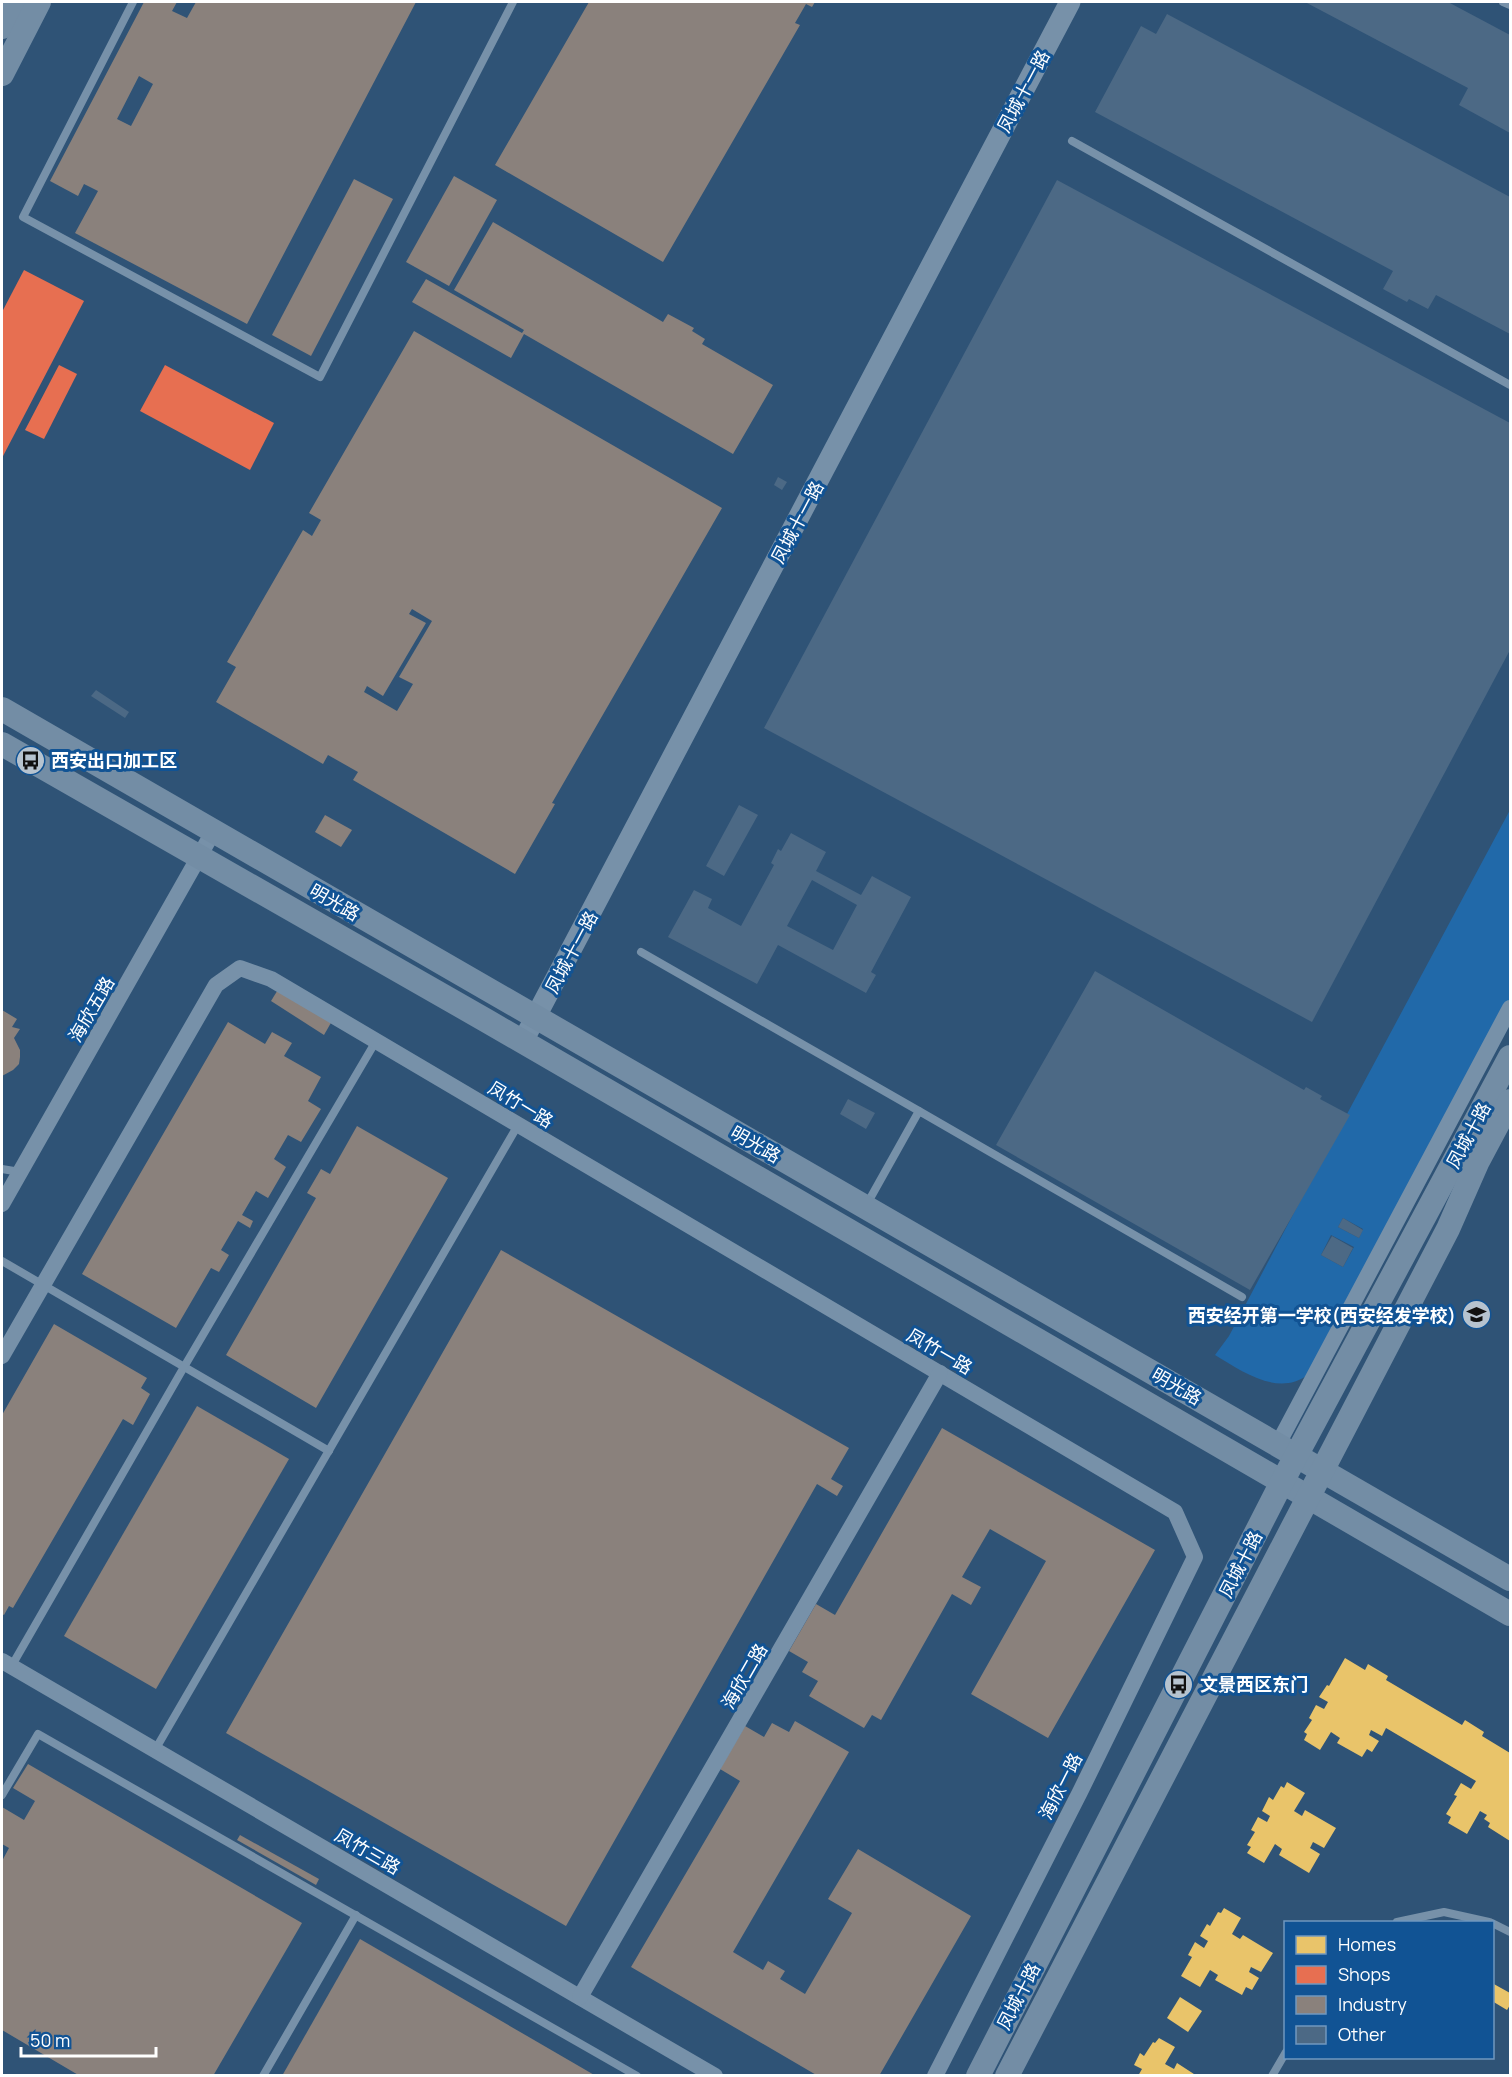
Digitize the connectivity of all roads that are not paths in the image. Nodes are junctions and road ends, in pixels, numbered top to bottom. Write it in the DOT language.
graph roads {
  1 [pos="15,2"];
  2 [pos="39,2"];
  3 [pos="133,2"];
  4 [pos="513,2"];
  5 [pos="1070,2"];
  6 [pos="1503,2"];
  7 [pos="1510,5"];
  8 [pos="2,27"];
  9 [pos="2,74"];
  10 [pos="1072,141"];
  11 [pos="1510,385"];
  12 [pos="2,709"];
  13 [pos="2,744"];
  14 [pos="213,832"];
  15 [pos="200,856"];
  16 [pos="641,952"];
  17 [pos="1510,1008"];
  18 [pos="536,1018"];
  19 [pos="376,1041"];
  20 [pos="523,1041"];
  21 [pos="1510,1057"];
  22 [pos="1510,1101"];
  23 [pos="919,1111"];
  24 [pos="518,1125"];
  25 [pos="2,1169"];
  26 [pos="20,1172"];
  27 [pos="2,1204"];
  28 [pos="865,1207"];
  29 [pos="2,1261"];
  30 [pos="43,1285"];
  31 [pos="1242,1297"];
  32 [pos="2,1356"];
  33 [pos="184,1367"];
  34 [pos="940,1374"];
  35 [pos="1287,1450"];
  36 [pos="329,1451"];
  37 [pos="1323,1471"];
  38 [pos="1282,1482"];
  39 [pos="1310,1497"];
  40 [pos="1175,1512"];
  41 [pos="1510,1579"];
  42 [pos="1510,1614"];
  43 [pos="6,1664"];
  44 [pos="155,1750"];
  45 [pos="2,1795"];
  46 [pos="356,1915"];
  47 [pos="1406,1921"];
  48 [pos="1482,1921"];
  49 [pos="1494,1924"];
  50 [pos="1510,1932"];
  51 [pos="580,1997"];
  52 [pos="1284,2055"];
  53 [pos="263,2076"];
  54 [pos="638,2076"];
  55 [pos="715,2076"];
  56 [pos="935,2076"];
  57 [pos="978,2076"];
  58 [pos="1007,2076"];
  59 [pos="1272,2076"];
  1 -- 8 [label="main road"];
  2 -- 9 [label="main road"];
  3 -- 4 [label="lane"];
  5 -- 18 [label="street, 凤城十一路"];
  6 -- 7 [label="lane"];
  10 -- 11 [label="lane"];
  12 -- 14 [label="main road, 明光路"];
  13 -- 15 [label="main road, 明光路"];
  14 -- 15 [label="street, 海欣五路"];
  14 -- 18 [label="main road, 明光路"];
  15 -- 20 [label="main road, 明光路"];
  15 -- 26 [label="street, 海欣五路"];
  16 -- 23 [label="lane"];
  17 -- 35 [label="street"];
  18 -- 20 [label="street, 凤城十一路"];
  18 -- 28 [label="main road, 明光路"];
  19 -- 24 [label="street, 凤竹一路"];
  19 -- 30 [label="street, 凤竹一路"];
  19 -- 33 [label="lane"];
  20 -- 38 [label="main road, 明光路"];
  21 -- 35 [label="main road, 凤城十路"];
  22 -- 37 [label="main road, 凤城十路"];
  23 -- 28 [label="lane"];
  23 -- 31 [label="lane"];
  24 -- 34 [label="street, 凤竹一路"];
  24 -- 36 [label="lane"];
  25 -- 26 [label="lane"];
  26 -- 27 [label="street, 海欣五路"];
  28 -- 35 [label="main road, 明光路"];
  29 -- 30 [label="lane"];
  30 -- 32 [label="street, 凤竹一路"];
  30 -- 33 [label="lane"];
  33 -- 36 [label="lane"];
  33 -- 43 [label="lane"];
  34 -- 40 [label="street, 凤竹一路"];
  34 -- 51 [label="street, 海欣二路"];
  35 -- 37 [label="main road, 明光路"];
  35 -- 38 [label="main road, 凤城十路"];
  36 -- 44 [label="lane"];
  37 -- 39 [label="main road, 凤城十路"];
  37 -- 41 [label="main road, 明光路"];
  38 -- 39 [label="main road, 明光路"];
  38 -- 57 [label="main road, 凤城十路"];
  39 -- 42 [label="main road, 明光路"];
  39 -- 58 [label="main road, 凤城十路"];
  40 -- 56 [label="street, 海欣一路"];
  43 -- 44 [label="street, 凤竹三路"];
  44 -- 51 [label="street, 凤竹三路"];
  45 -- 46 [label="lane"];
  46 -- 53 [label="lane"];
  46 -- 54 [label="lane"];
  47 -- 48 [label="lane"];
  49 -- 50 [label="lane"];
  51 -- 55 [label="street, 凤竹三路"];
  52 -- 59 [label="lane"];
}
